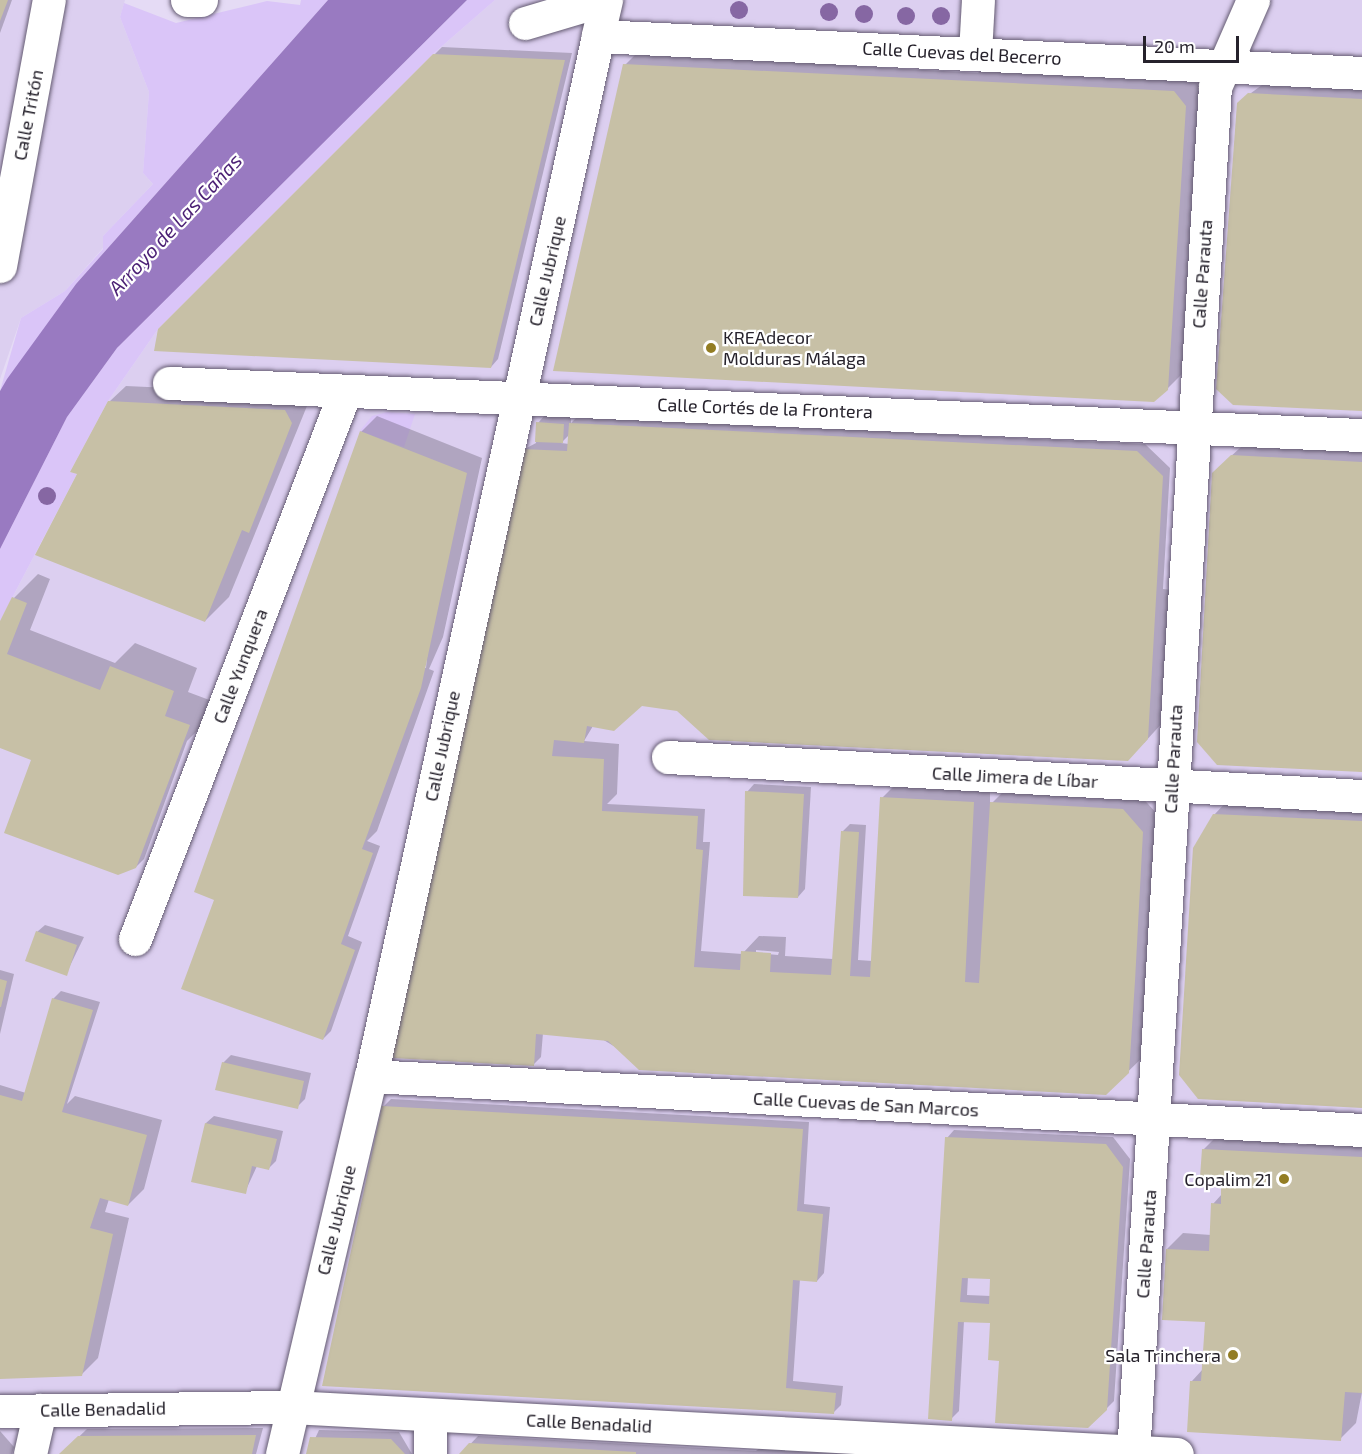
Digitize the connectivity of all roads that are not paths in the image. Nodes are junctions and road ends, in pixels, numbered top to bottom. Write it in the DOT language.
graph roads {
  1 [pos="49,0"];
  2 [pos="187,0"];
  3 [pos="201,0"];
  4 [pos="604,0"];
  5 [pos="978,0"];
  6 [pos="1253,0"];
  7 [pos="525,23"];
  8 [pos="598,36"];
  9 [pos="975,53"];
  10 [pos="1224,66"];
  11 [pos="1362,73"];
  12 [pos="0,266"];
  13 [pos="169,383"];
  14 [pos="345,392"];
  15 [pos="517,397"];
  16 [pos="1192,426"];
  17 [pos="1362,435"];
  18 [pos="668,757"];
  19 [pos="1171,786"];
  20 [pos="1362,796"];
  21 [pos="135,939"];
  22 [pos="371,1076"];
  23 [pos="1155,1119"];
  24 [pos="1362,1130"];
  25 [pos="291,1407"];
  26 [pos="40,1410"];
  27 [pos="0,1411"];
  28 [pos="430,1415"];
  29 [pos="1133,1453"];
  30 [pos="30,1454"];
  31 [pos="282,1454"];
  32 [pos="430,1454"];
  33 [pos="1177,1454"];
  1 -- 12 [label="street, Calle Tritón"];
  2 -- 3 [label="street"];
  4 -- 7 [label="street"];
  4 -- 8 [label="street"];
  5 -- 9 [label="street"];
  6 -- 10 [label="street, Calle Parauta"];
  8 -- 9 [label="street, Calle Cuevas del Becerro"];
  8 -- 15 [label="street, Calle Jubrique"];
  9 -- 10 [label="street, Calle Cuevas del Becerro"];
  10 -- 11 [label="street, Calle Cuevas del Becerro"];
  10 -- 16 [label="street, Calle Parauta"];
  13 -- 14 [label="street, Calle Cortés de la Frontera"];
  14 -- 15 [label="street, Calle Cortés de la Frontera"];
  14 -- 21 [label="street, Calle Yunquera"];
  15 -- 16 [label="street, Calle Cortés de la Frontera"];
  15 -- 22 [label="street, Calle Jubrique"];
  16 -- 17 [label="street, Calle Cortés de la Frontera"];
  16 -- 19 [label="street, Calle Parauta"];
  18 -- 19 [label="street, Calle Jimera de Líbar"];
  19 -- 20 [label="street, Calle Jimera de Líbar"];
  19 -- 23 [label="street, Calle Parauta"];
  22 -- 23 [label="street, Calle Cuevas de San Marcos"];
  22 -- 25 [label="street, Calle Jubrique"];
  23 -- 24 [label="street, Calle Cuevas de San Marcos"];
  23 -- 29 [label="street, Calle Parauta"];
  25 -- 26 [label="street, Calle Benadalid"];
  25 -- 28 [label="street, Calle Benadalid"];
  25 -- 31 [label="street, Calle Jubrique"];
  26 -- 27 [label="street, Calle Benadalid"];
  26 -- 30 [label="street"];
  28 -- 29 [label="street, Calle Benadalid"];
  28 -- 32 [label="street"];
  29 -- 33 [label="street, Calle Benadalid"];
}
